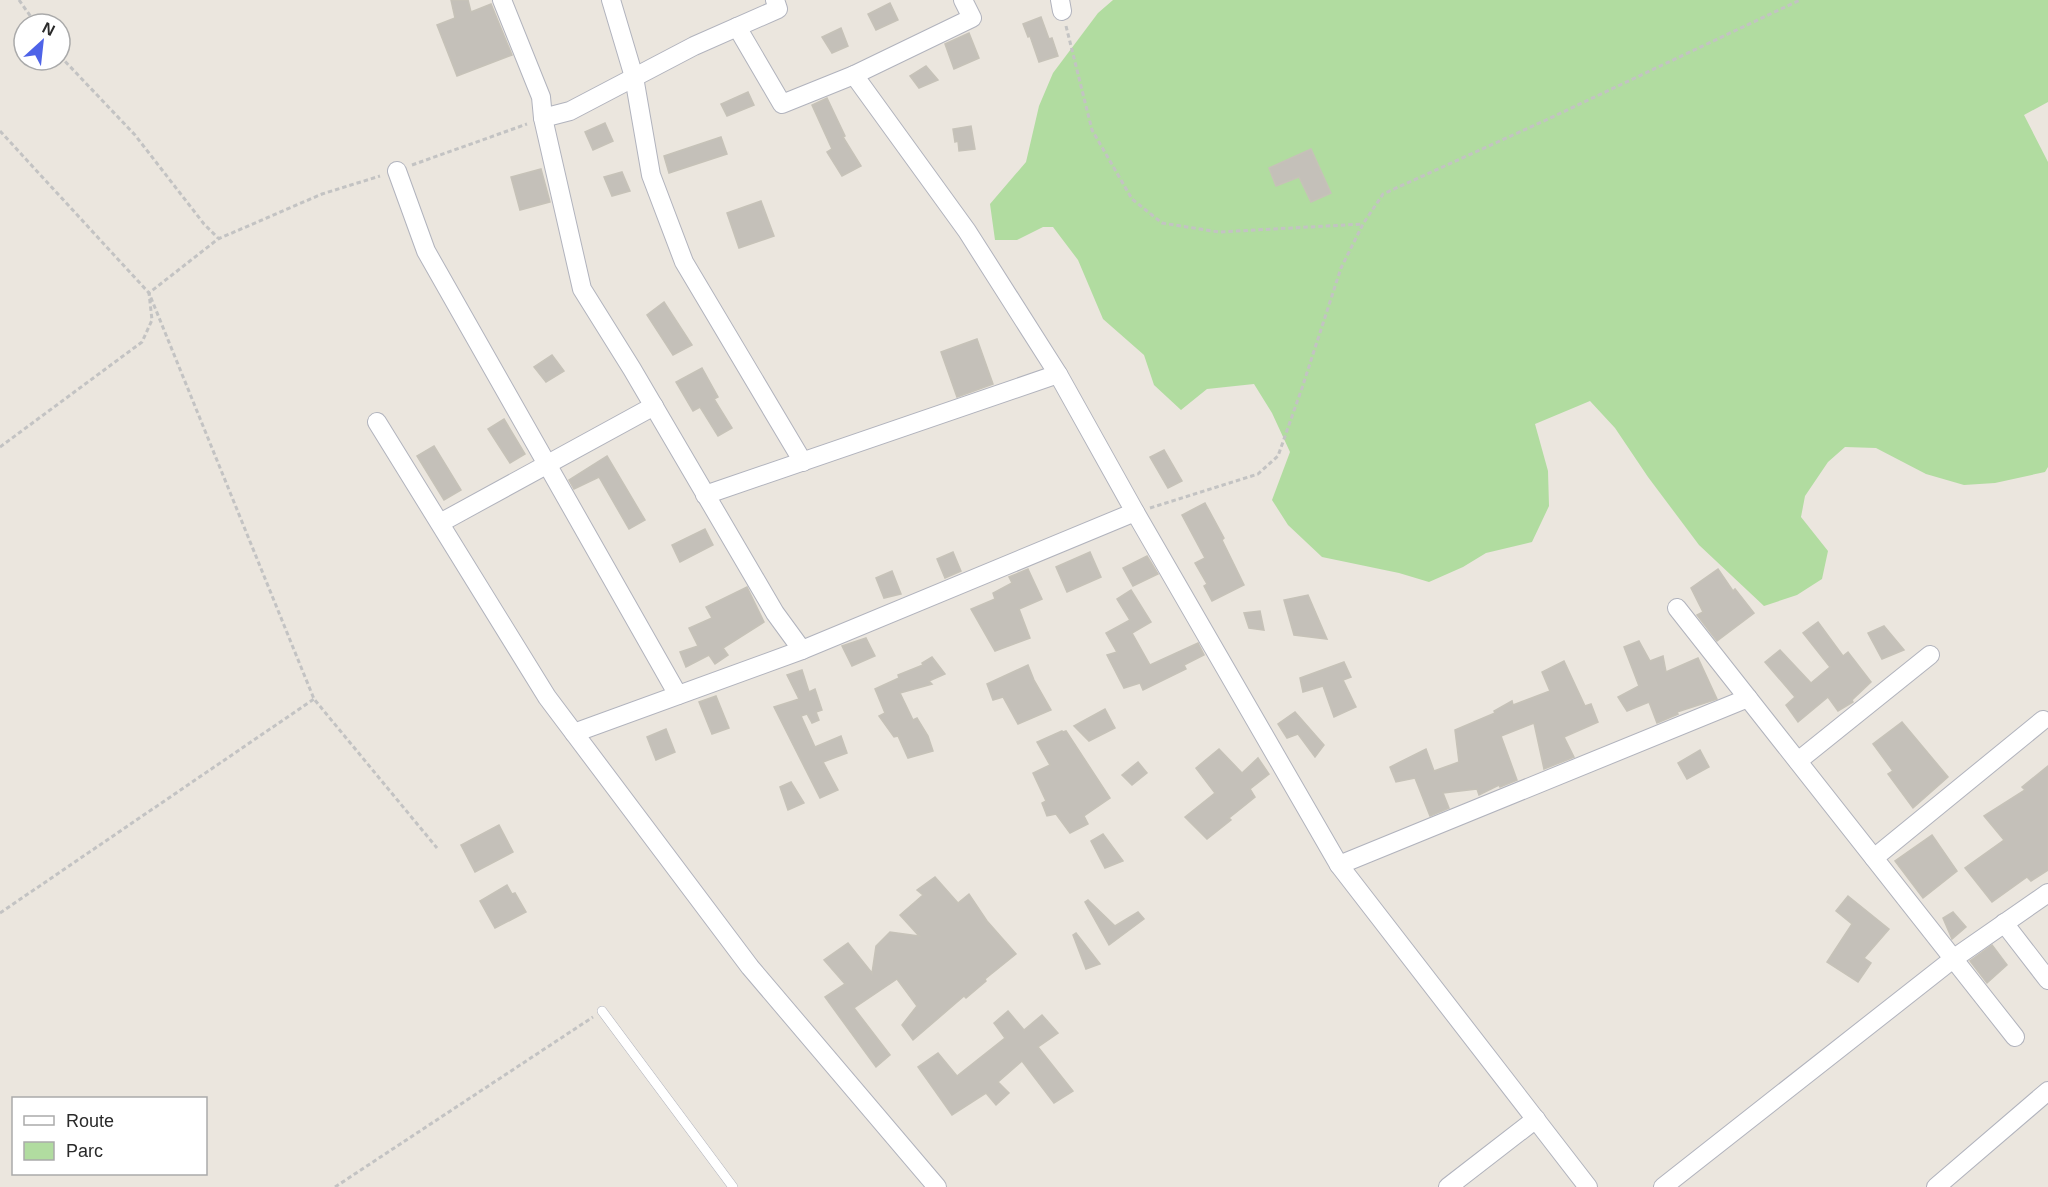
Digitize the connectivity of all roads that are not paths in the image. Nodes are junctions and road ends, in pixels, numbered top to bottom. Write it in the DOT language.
graph roads {
  1 [pos="502,0"];
  2 [pos="611,0"];
  3 [pos="775,0"];
  4 [pos="963,0"];
  5 [pos="737,27"];
  6 [pos="854,75"];
  7 [pos="634,77"];
  8 [pos="543,118"];
  9 [pos="397,171"];
  10 [pos="1058,374"];
  11 [pos="654,406"];
  12 [pos="377,422"];
  13 [pos="803,462"];
  14 [pos="547,465"];
  15 [pos="705,495"];
  16 [pos="1134,512"];
  17 [pos="440,524"];
  18 [pos="1677,608"];
  19 [pos="802,650"];
  20 [pos="1930,655"];
  21 [pos="678,695"];
  22 [pos="1748,698"];
  23 [pos="2043,720"];
  24 [pos="574,733"];
  25 [pos="1798,761"];
  26 [pos="1874,858"];
  27 [pos="1339,865"];
  28 [pos="2048,893"];
  29 [pos="2004,923"];
  30 [pos="1953,958"];
  31 [pos="2048,980"];
  32 [pos="602,1011"];
  33 [pos="2015,1037"];
  34 [pos="2048,1091"];
  35 [pos="1536,1119"];
  36 [pos="733,1187"];
  37 [pos="937,1187"];
  38 [pos="1448,1187"];
  39 [pos="1588,1187"];
  40 [pos="1663,1187"];
  41 [pos="1936,1187"];
  1 -- 8 [label="street"];
  2 -- 7 [label="street"];
  3 -- 5 [label="street"];
  4 -- 6 [label="street"];
  5 -- 6 [label="street"];
  5 -- 7 [label="street"];
  6 -- 10 [label="street"];
  7 -- 8 [label="street"];
  7 -- 13 [label="street"];
  8 -- 11 [label="street"];
  9 -- 14 [label="street"];
  10 -- 13 [label="street"];
  10 -- 16 [label="street"];
  11 -- 14 [label="street"];
  11 -- 15 [label="street"];
  12 -- 17 [label="street"];
  13 -- 15 [label="street"];
  14 -- 17 [label="street"];
  14 -- 21 [label="street"];
  15 -- 19 [label="street"];
  16 -- 19 [label="street"];
  16 -- 27 [label="street"];
  17 -- 24 [label="street"];
  18 -- 22 [label="street"];
  19 -- 21 [label="street"];
  20 -- 25 [label="street"];
  21 -- 24 [label="street"];
  22 -- 25 [label="street"];
  22 -- 27 [label="street"];
  23 -- 26 [label="street"];
  24 -- 37 [label="street"];
  25 -- 26 [label="street"];
  26 -- 30 [label="street"];
  27 -- 35 [label="street"];
  28 -- 29 [label="street"];
  29 -- 30 [label="street"];
  29 -- 31 [label="street"];
  30 -- 33 [label="street"];
  30 -- 40 [label="street"];
  32 -- 36 [label="lane"];
  34 -- 41 [label="street"];
  35 -- 38 [label="street"];
  35 -- 39 [label="street"];
}
